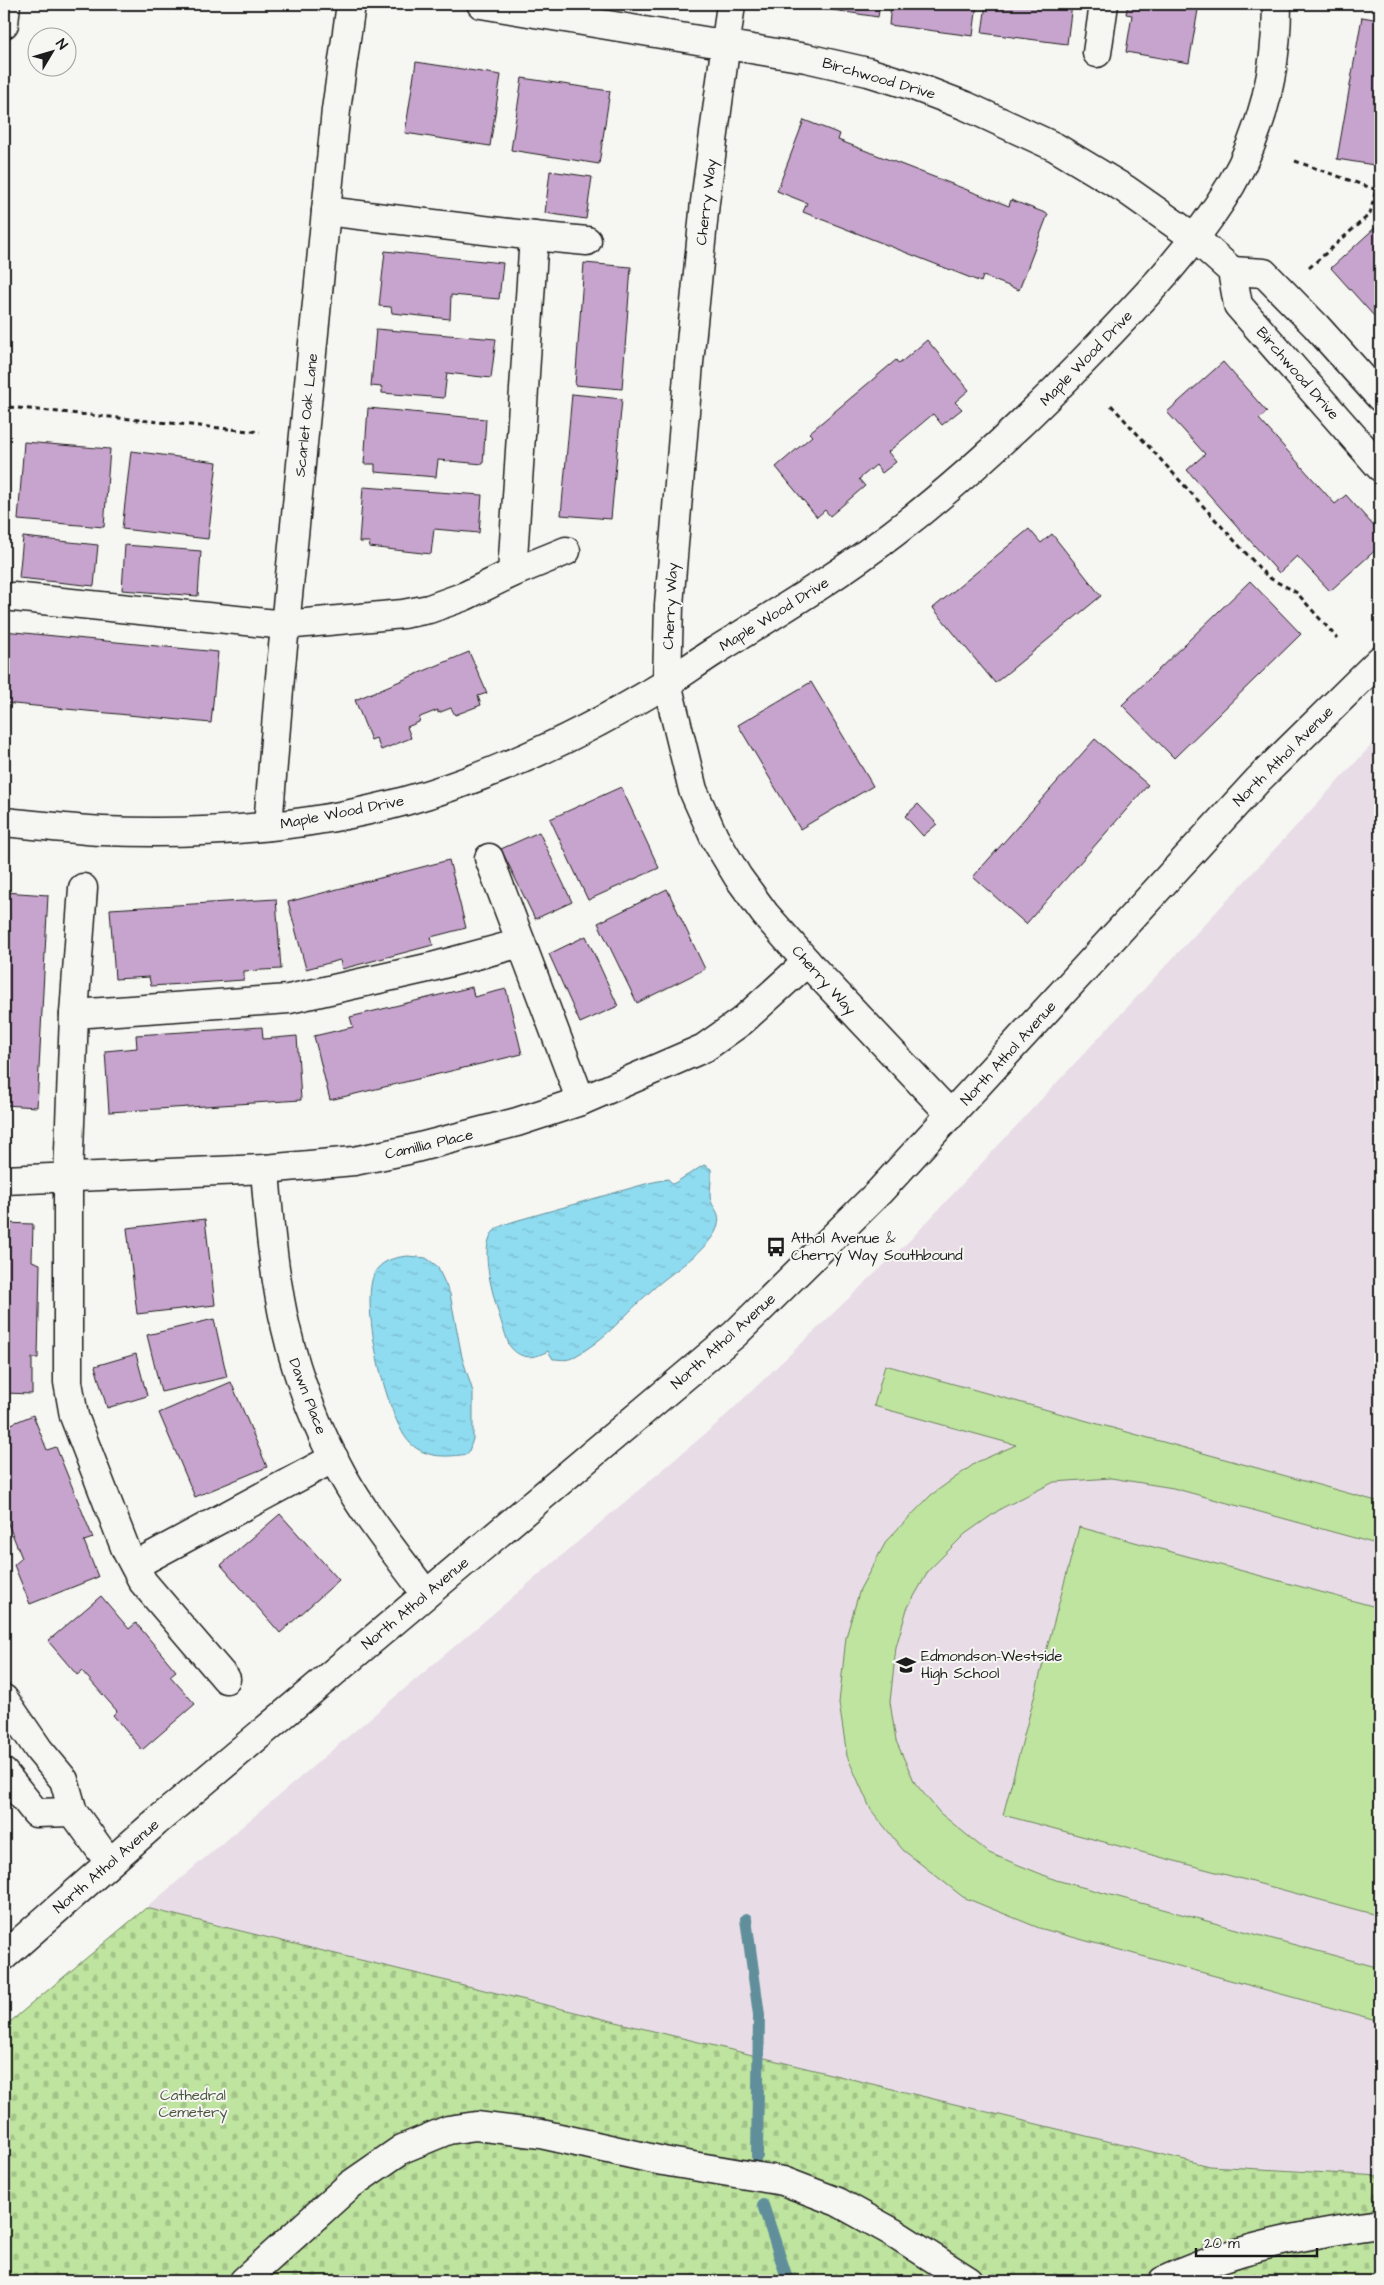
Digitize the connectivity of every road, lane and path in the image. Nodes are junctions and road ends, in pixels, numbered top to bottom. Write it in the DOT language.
graph roads {
  1 [pos="6,4"];
  2 [pos="351,4"];
  3 [pos="481,4"];
  4 [pos="731,4"];
  5 [pos="1104,4"];
  6 [pos="1277,4"];
  7 [pos="4,24"];
  8 [pos="726,43"];
  9 [pos="1097,53"];
  10 [pos="1295,161"];
  11 [pos="1378,190"];
  12 [pos="326,211"];
  13 [pos="534,236"];
  14 [pos="1196,239"];
  15 [pos="586,240"];
  16 [pos="1232,271"];
  17 [pos="1302,274"];
  18 [pos="1380,396"];
  19 [pos="1111,406"];
  20 [pos="9,407"];
  21 [pos="260,432"];
  22 [pos="1380,466"];
  23 [pos="566,551"];
  24 [pos="512,573"];
  25 [pos="13,596"];
  26 [pos="285,625"];
  27 [pos="1337,638"];
  28 [pos="1380,660"];
  29 [pos="667,683"];
  30 [pos="4,822"];
  31 [pos="268,826"];
  32 [pos="489,858"];
  33 [pos="83,888"];
  34 [pos="521,943"];
  35 [pos="807,962"];
  36 [pos="74,1014"];
  37 [pos="581,1101"];
  38 [pos="951,1115"];
  39 [pos="265,1169"];
  40 [pos="68,1178"];
  41 [pos="4,1180"];
  42 [pos="334,1458"];
  43 [pos="135,1565"];
  44 [pos="426,1594"];
  45 [pos="226,1679"];
  46 [pos="4,1699"];
  47 [pos="4,1773"];
  48 [pos="73,1812"];
  49 [pos="109,1862"];
  50 [pos="4,1956"];
  51 [pos="1380,2224"];
  52 [pos="244,2281"];
  53 [pos="969,2281"];
  54 [pos="1162,2281"];
  1 -- 7 [label="street"];
  2 -- 12 [label="street, Scarlet Oak Lane"];
  3 -- 8 [label="street, Birchwood Drive"];
  4 -- 8 [label="street, Cherry Way"];
  5 -- 9 [label="street"];
  6 -- 14 [label="street, Maple Wood Drive"];
  8 -- 14 [label="street, Birchwood Drive"];
  8 -- 29 [label="street, Cherry Way"];
  10 -- 11 [label="path"];
  11 -- 17 [label="path"];
  12 -- 13 [label="street"];
  12 -- 26 [label="street, Scarlet Oak Lane"];
  13 -- 15 [label="street"];
  13 -- 24 [label="street"];
  14 -- 16 [label="street, Birchwood Drive"];
  14 -- 29 [label="street, Maple Wood Drive"];
  16 -- 18 [label="street"];
  16 -- 22 [label="street, Birchwood Drive"];
  19 -- 27 [label="path"];
  20 -- 21 [label="path"];
  23 -- 24 [label="street"];
  24 -- 26 [label="street"];
  25 -- 26 [label="street"];
  26 -- 31 [label="street, Scarlet Oak Lane"];
  28 -- 38 [label="street, North Athol Avenue"];
  29 -- 31 [label="street, Maple Wood Drive"];
  29 -- 35 [label="street, Cherry Way"];
  30 -- 31 [label="street, Maple Wood Drive"];
  32 -- 34 [label="street"];
  33 -- 36 [label="street"];
  34 -- 36 [label="street"];
  34 -- 37 [label="street"];
  35 -- 37 [label="street, Camillia Place"];
  35 -- 38 [label="street, Cherry Way"];
  36 -- 40 [label="street"];
  37 -- 39 [label="street, Camillia Place"];
  38 -- 44 [label="street, North Athol Avenue"];
  39 -- 40 [label="street, Camillia Place"];
  39 -- 42 [label="street, Dawn Place"];
  40 -- 41 [label="street, Camillia Place"];
  40 -- 43 [label="street"];
  42 -- 43 [label="street"];
  42 -- 44 [label="street, Dawn Place"];
  43 -- 45 [label="street"];
  44 -- 49 [label="street, North Athol Avenue"];
  46 -- 48 [label="street"];
  47 -- 48 [label="street"];
  48 -- 49 [label="street"];
  49 -- 50 [label="street, North Athol Avenue"];
  51 -- 54 [label="street"];
  52 -- 53 [label="street"];
}
